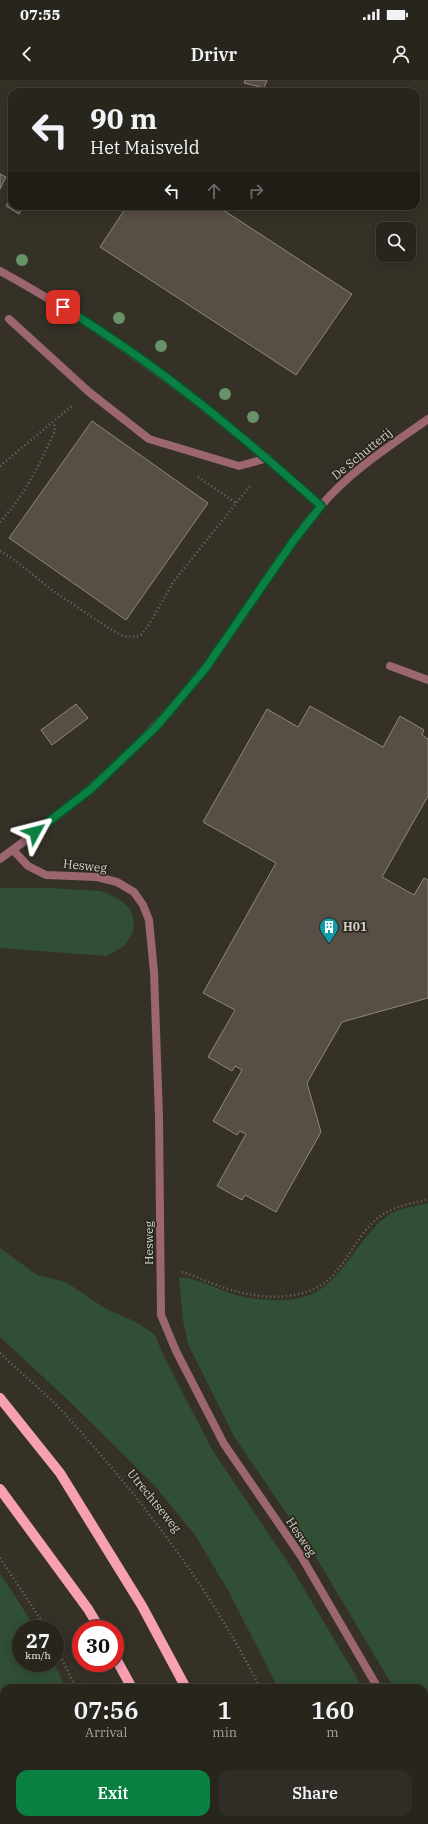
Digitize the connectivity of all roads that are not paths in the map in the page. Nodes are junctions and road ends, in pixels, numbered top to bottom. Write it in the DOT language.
graph roads {
  1 [pos="0,271"];
  2 [pos="9,319"];
  3 [pos="428,419"];
  4 [pos="269,460"];
  5 [pos="321,506"];
  6 [pos="390,666"];
  7 [pos="428,680"];
  8 [pos="13,850"];
  9 [pos="0,859"];
  10 [pos="0,1398"];
  11 [pos="0,1489"];
  12 [pos="95,1620"];
  13 [pos="124,1672"];
  14 [pos="130,1684"];
  15 [pos="184,1684"];
  16 [pos="376,1684"];
  1 -- 4 [label="street"];
  2 -- 4 [label="street"];
  3 -- 5 [label="street, De Schutterij"];
  4 -- 5 [label="street"];
  5 -- 8 [label="street, De Schutterij"];
  6 -- 7 [label="street"];
  8 -- 9 [label="street"];
  8 -- 16 [label="street, Hesweg"];
  10 -- 15 [label="main road"];
  11 -- 12 [label="main road"];
  13 -- 14 [label="main road"];
}
